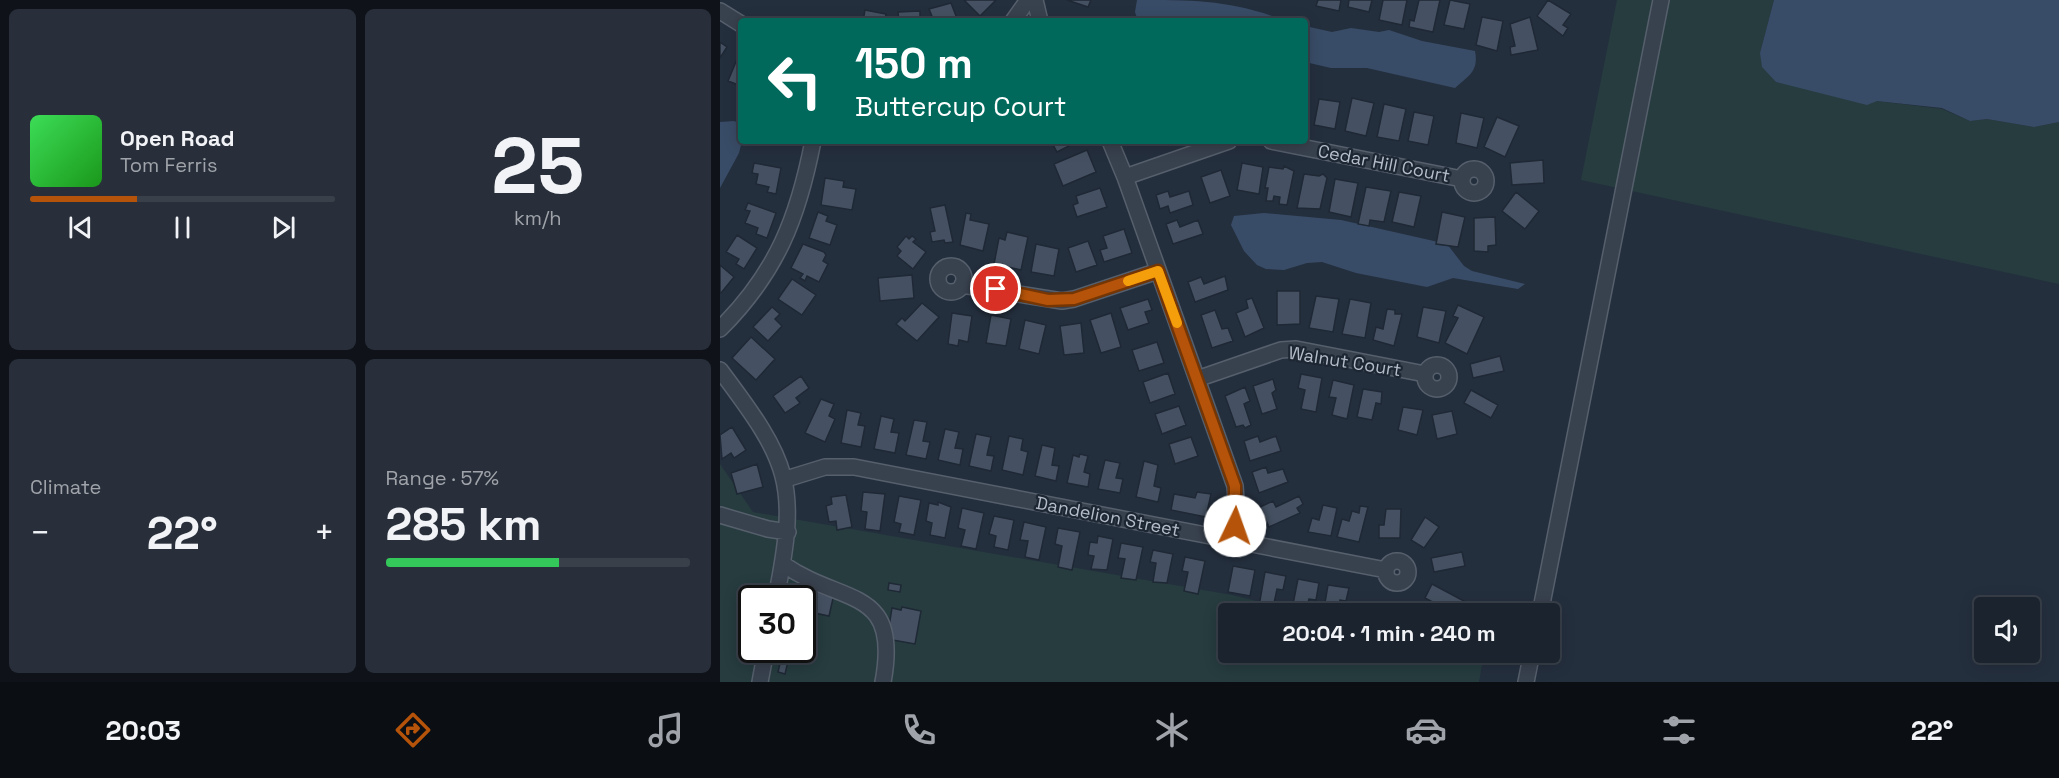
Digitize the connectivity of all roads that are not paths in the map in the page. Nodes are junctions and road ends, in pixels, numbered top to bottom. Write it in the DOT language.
graph roads {
  1 [pos="1028,0"];
  2 [pos="1035,0"];
  3 [pos="1661,0"];
  4 [pos="720,12"];
  5 [pos="1014,18"];
  6 [pos="1039,18"];
  7 [pos="738,22"];
  8 [pos="812,144"];
  9 [pos="1111,144"];
  10 [pos="1220,144"];
  11 [pos="1286,144"];
  12 [pos="1125,177"];
  13 [pos="1461,179"];
  14 [pos="1158,271"];
  15 [pos="963,285"];
  16 [pos="720,328"];
  17 [pos="720,370"];
  18 [pos="1425,374"];
  19 [pos="1197,379"];
  20 [pos="786,479"];
  21 [pos="720,515"];
  22 [pos="788,532"];
  23 [pos="1232,540"];
  24 [pos="783,564"];
  25 [pos="1386,570"];
  26 [pos="779,585"];
  27 [pos="1542,603"];
  28 [pos="764,663"];
  29 [pos="1530,663"];
  30 [pos="760,682"];
  31 [pos="883,682"];
  32 [pos="1526,682"];
  1 -- 5 [label="street"];
  2 -- 6 [label="street"];
  3 -- 27 [label="street"];
  4 -- 7 [label="street"];
  8 -- 16 [label="street"];
  9 -- 12 [label="street"];
  10 -- 12 [label="street"];
  11 -- 13 [label="street, Cedar Hill Court"];
  12 -- 14 [label="street"];
  14 -- 15 [label="street"];
  14 -- 19 [label="street"];
  17 -- 20 [label="street"];
  18 -- 19 [label="street, Walnut Court"];
  19 -- 23 [label="street"];
  20 -- 22 [label="street"];
  20 -- 23 [label="street, Dandelion Street"];
  21 -- 22 [label="street"];
  22 -- 24 [label="street"];
  23 -- 25 [label="street, Dandelion Street"];
  24 -- 26 [label="street"];
  24 -- 31 [label="street"];
  28 -- 30 [label="street"];
  29 -- 32 [label="street"];
}
